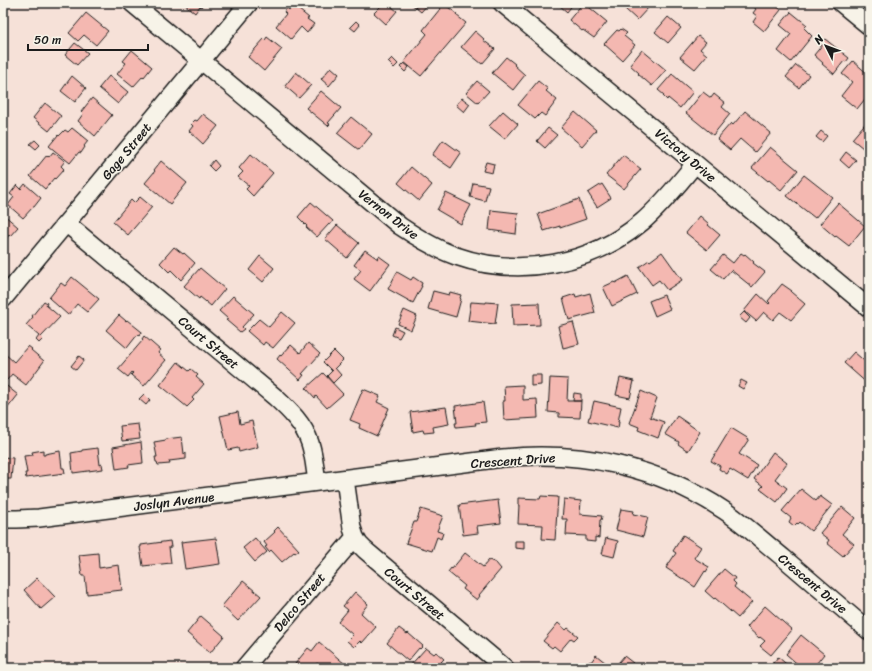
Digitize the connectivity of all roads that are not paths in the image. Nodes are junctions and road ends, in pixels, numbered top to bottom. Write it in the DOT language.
graph roads {
  1 [pos="132,3"];
  2 [pos="250,3"];
  3 [pos="502,3"];
  4 [pos="841,3"];
  5 [pos="869,26"];
  6 [pos="202,61"];
  7 [pos="695,164"];
  8 [pos="66,224"];
  9 [pos="3,299"];
  10 [pos="869,308"];
  11 [pos="345,479"];
  12 [pos="317,482"];
  13 [pos="3,519"];
  14 [pos="355,537"];
  15 [pos="869,631"];
  16 [pos="244,668"];
  17 [pos="505,668"];
  1 -- 6 [label="street, Vernon Drive"];
  2 -- 6 [label="street, Gage Street"];
  3 -- 7 [label="street, Victory Drive"];
  4 -- 5 [label="street"];
  6 -- 7 [label="street, Vernon Drive"];
  6 -- 8 [label="street, Gage Street"];
  7 -- 10 [label="street, Victory Drive"];
  8 -- 9 [label="street, Gage Street"];
  8 -- 12 [label="street, Court Street"];
  11 -- 12 [label="street, Joslyn Avenue"];
  11 -- 14 [label="street, Court Street"];
  11 -- 15 [label="street, Crescent Drive"];
  12 -- 13 [label="street, Joslyn Avenue"];
  14 -- 16 [label="street, Delco Street"];
  14 -- 17 [label="street, Court Street"];
}
